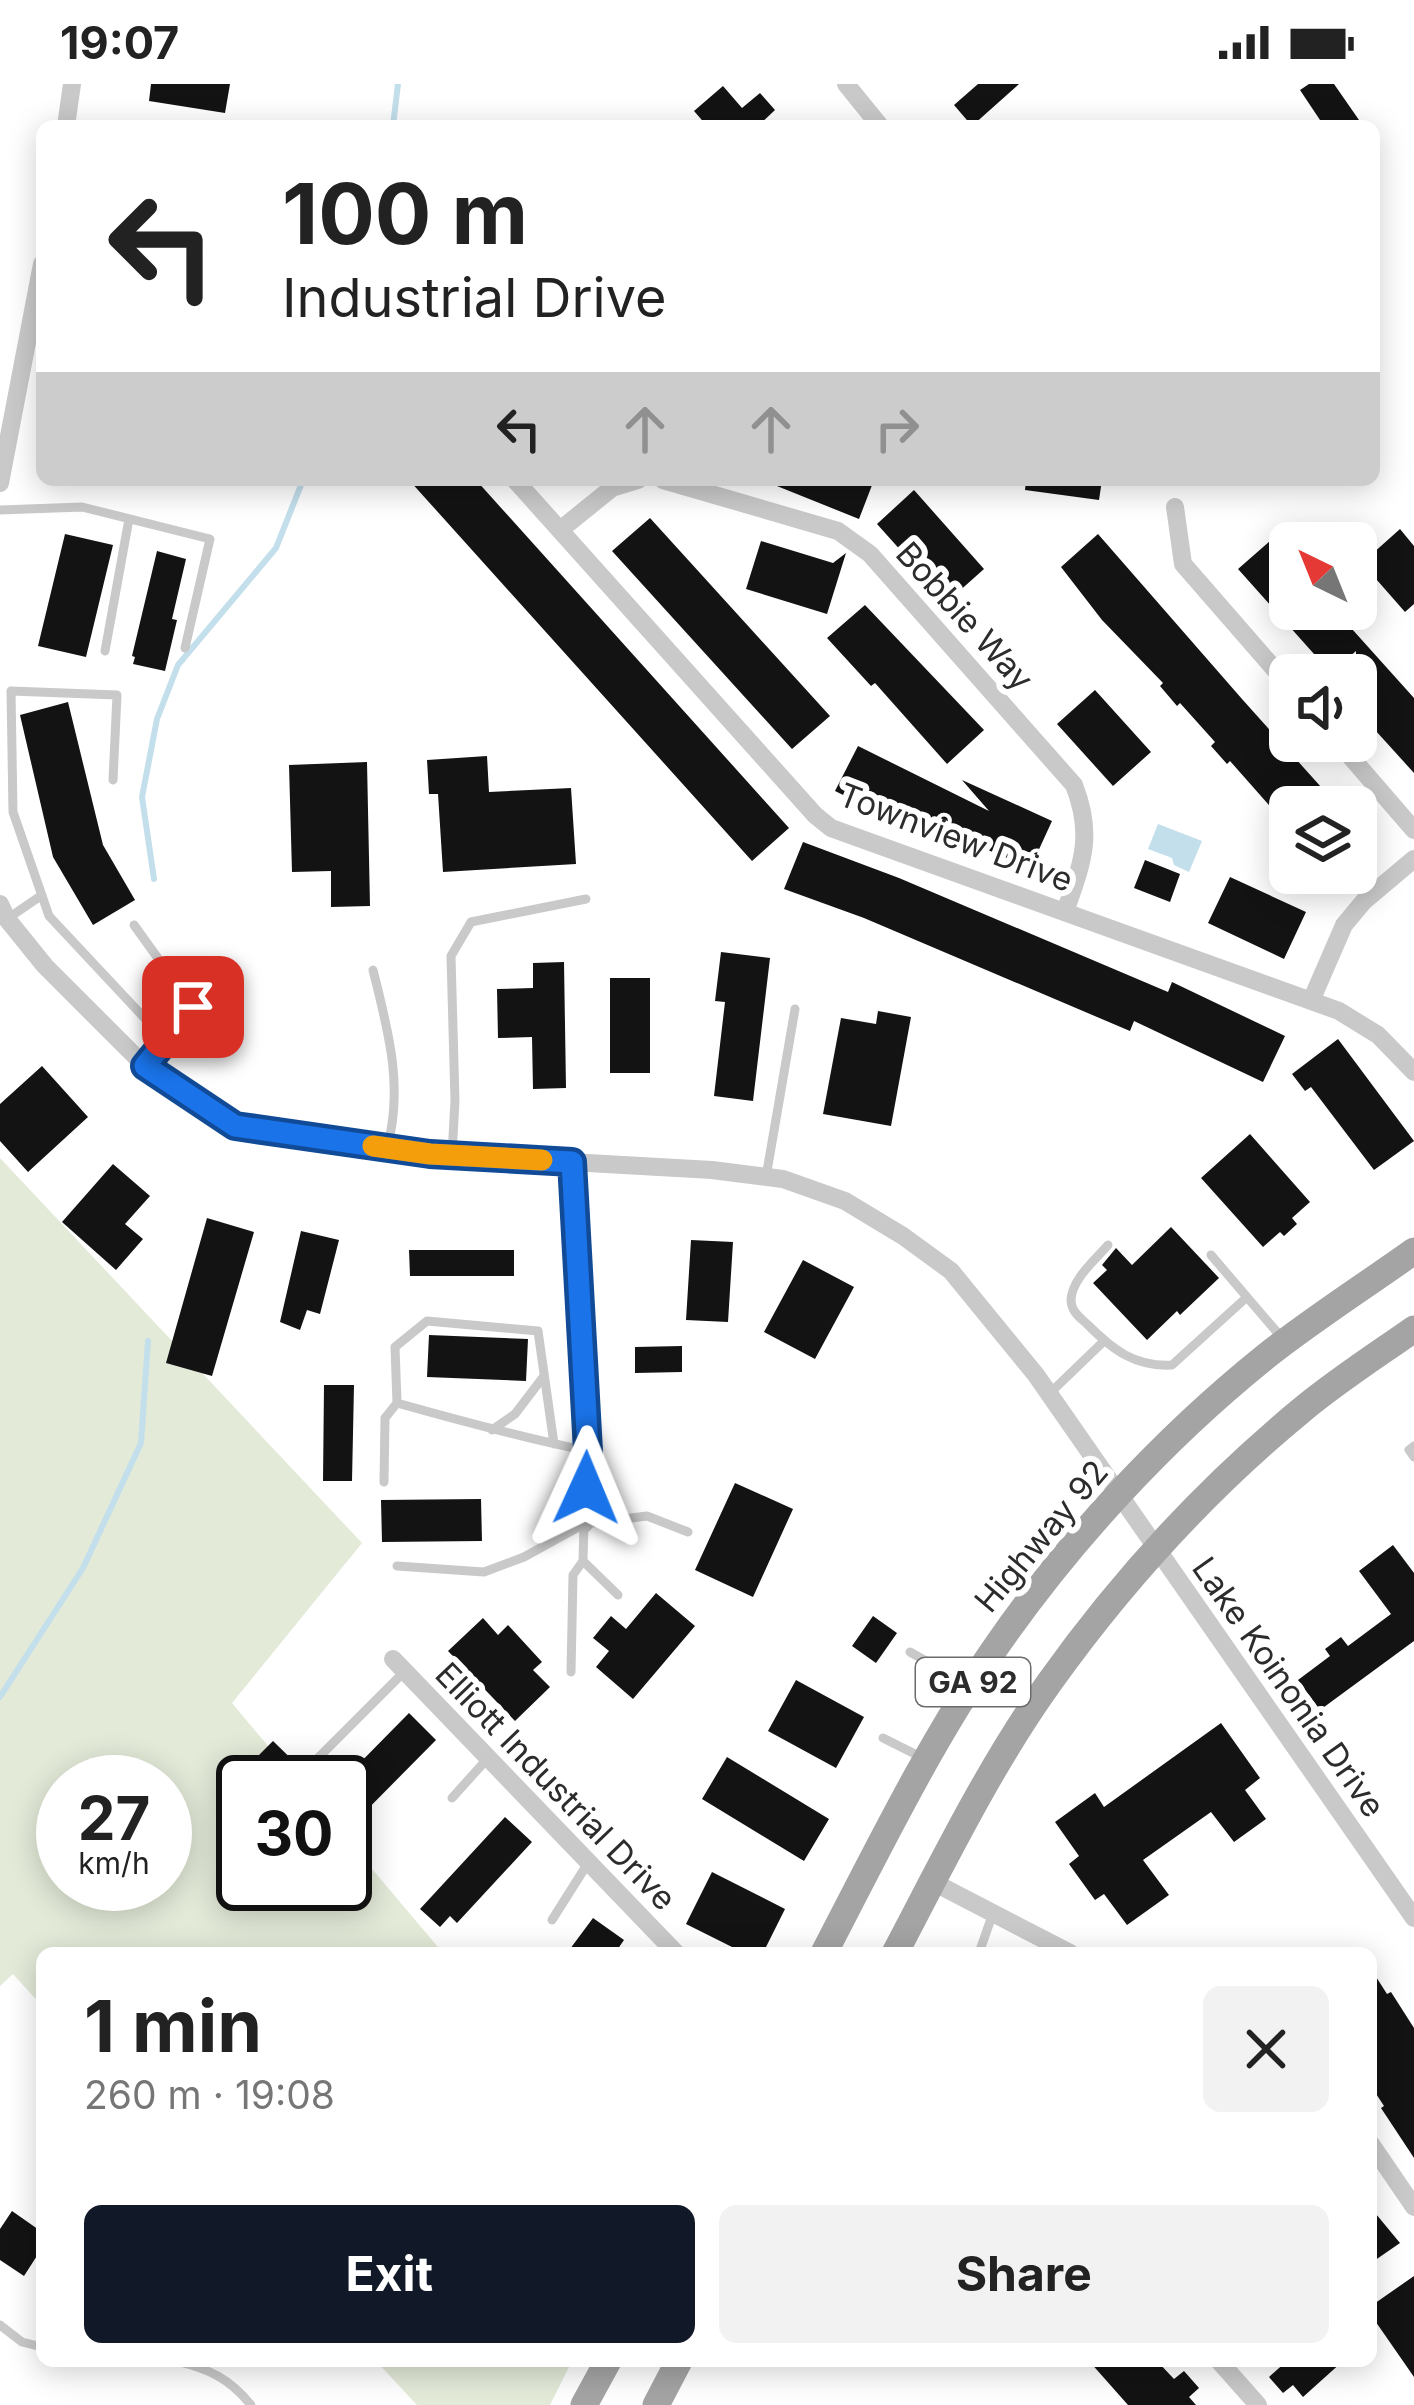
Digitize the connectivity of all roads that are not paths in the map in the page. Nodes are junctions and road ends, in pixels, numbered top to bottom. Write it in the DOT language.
graph roads {
  1 [pos="71,84"];
  2 [pos="846,84"];
  3 [pos="67,120"];
  4 [pos="875,120"];
  5 [pos="36,294"];
  6 [pos="1,476"];
  7 [pos="520,486"];
  8 [pos="618,486"];
  9 [pos="683,486"];
  10 [pos="1175,507"];
  11 [pos="0,510"];
  12 [pos="129,519"];
  13 [pos="560,530"];
  14 [pos="185,648"];
  15 [pos="105,651"];
  16 [pos="1269,663"];
  17 [pos="1355,762"];
  18 [pos="113,780"];
  19 [pos="1414,830"];
  20 [pos="1414,859"];
  21 [pos="42,895"];
  22 [pos="586,899"];
  23 [pos="3,912"];
  24 [pos="1065,912"];
  25 [pos="134,925"];
  26 [pos="373,970"];
  27 [pos="1311,1001"];
  28 [pos="795,1010"];
  29 [pos="166,1041"];
  30 [pos="145,1066"];
  31 [pos="1414,1072"];
  32 [pos="387,1148"];
  33 [pos="452,1155"];
  34 [pos="572,1162"];
  35 [pos="766,1177"];
  36 [pos="1108,1245"];
  37 [pos="1414,1251"];
  38 [pos="1211,1255"];
  39 [pos="1247,1297"];
  40 [pos="1414,1329"];
  41 [pos="1104,1341"];
  42 [pos="1286,1342"];
  43 [pos="544,1376"];
  44 [pos="1049,1394"];
  45 [pos="398,1403"];
  46 [pos="491,1430"];
  47 [pos="554,1444"];
  48 [pos="1414,1446"];
  49 [pos="588,1451"];
  50 [pos="1414,1456"];
  51 [pos="384,1482"];
  52 [pos="1119,1497"];
  53 [pos="584,1524"];
  54 [pos="688,1532"];
  55 [pos="1156,1550"];
  56 [pos="583,1562"];
  57 [pos="398,1566"];
  58 [pos="618,1595"];
  59 [pos="910,1652"];
  60 [pos="399,1665"];
  61 [pos="571,1672"];
  62 [pos="970,1687"];
  63 [pos="883,1738"];
  64 [pos="320,1755"];
  65 [pos="488,1758"];
  66 [pos="928,1760"];
  67 [pos="452,1798"];
  68 [pos="588,1863"];
  69 [pos="933,1882"];
  70 [pos="993,1913"];
  71 [pos="1414,1918"];
  72 [pos="552,1920"];
  73 [pos="670,1947"];
  74 [pos="827,1947"];
  75 [pos="899,1947"];
  76 [pos="981,1947"];
  77 [pos="1058,1947"];
  78 [pos="1377,2153"];
  79 [pos="1414,2207"];
  80 [pos="0,2325"];
  81 [pos="36,2346"];
  82 [pos="199,2367"];
  83 [pos="605,2367"];
  84 [pos="676,2367"];
  85 [pos="1224,2367"];
  86 [pos="250,2405"];
  87 [pos="584,2405"];
  88 [pos="656,2405"];
  89 [pos="1258,2405"];
  1 -- 3 [label="street"];
  2 -- 4 [label="street"];
  5 -- 6 [label="street"];
  7 -- 13 [label="street, Townview Drive"];
  8 -- 13 [label="street"];
  9 -- 24 [label="street, Bobbie Way"];
  10 -- 16 [label="street"];
  11 -- 12 [label="lane"];
  12 -- 14 [label="lane"];
  12 -- 15 [label="lane"];
  13 -- 24 [label="street, Townview Drive"];
  17 -- 19 [label="street"];
  18 -- 21 [label="lane"];
  20 -- 27 [label="street"];
  21 -- 23 [label="lane"];
  21 -- 29 [label="lane"];
  22 -- 33 [label="lane"];
  23 -- 30 [label="street, Lake Koinonia Drive"];
  24 -- 27 [label="street, Townview Drive"];
  25 -- 29 [label="lane"];
  26 -- 32 [label="lane"];
  27 -- 31 [label="street, Townview Drive"];
  28 -- 35 [label="lane"];
  29 -- 30 [label="lane"];
  30 -- 32 [label="street, Lake Koinonia Drive"];
  32 -- 33 [label="street, Lake Koinonia Drive"];
  33 -- 34 [label="street, Lake Koinonia Drive"];
  34 -- 35 [label="street, Lake Koinonia Drive"];
  34 -- 49 [label="street"];
  35 -- 44 [label="street, Lake Koinonia Drive"];
  36 -- 41 [label="lane"];
  37 -- 42 [label="main road, Highway 92 / GA 92"];
  38 -- 39 [label="lane"];
  39 -- 41 [label="lane"];
  39 -- 42 [label="lane"];
  40 -- 55 [label="main road, GA 92"];
  41 -- 44 [label="lane"];
  42 -- 52 [label="main road, Highway 92 / GA 92"];
  43 -- 45 [label="lane"];
  43 -- 46 [label="lane"];
  43 -- 47 [label="lane"];
  44 -- 52 [label="street, Lake Koinonia Drive"];
  45 -- 46 [label="lane"];
  45 -- 51 [label="lane"];
  46 -- 47 [label="lane"];
  47 -- 49 [label="lane"];
  48 -- 50 [label="lane"];
  49 -- 53 [label="street"];
  52 -- 55 [label="street, Lake Koinonia Drive"];
  52 -- 62 [label="main road, Highway 92 / GA 92"];
  53 -- 54 [label="lane"];
  53 -- 56 [label="lane"];
  53 -- 57 [label="lane"];
  55 -- 69 [label="main road, GA 92"];
  55 -- 71 [label="street, Lake Koinonia Drive"];
  56 -- 58 [label="lane"];
  56 -- 61 [label="lane"];
  59 -- 62 [label="lane"];
  60 -- 64 [label="lane"];
  60 -- 65 [label="street, Elliott Industrial Drive"];
  62 -- 66 [label="main road, Highway 92 / GA 92"];
  63 -- 66 [label="lane"];
  65 -- 67 [label="lane"];
  65 -- 68 [label="street, Elliott Industrial Drive"];
  66 -- 74 [label="main road, Highway 92 / GA 92"];
  68 -- 72 [label="lane"];
  68 -- 73 [label="street, Elliott Industrial Drive"];
  69 -- 70 [label="street"];
  69 -- 75 [label="main road, GA 92"];
  70 -- 76 [label="lane"];
  70 -- 77 [label="street"];
  78 -- 79 [label="street"];
  80 -- 81 [label="lane"];
  82 -- 86 [label="lane"];
  83 -- 87 [label="main road"];
  84 -- 88 [label="main road"];
  85 -- 89 [label="street"];
}
